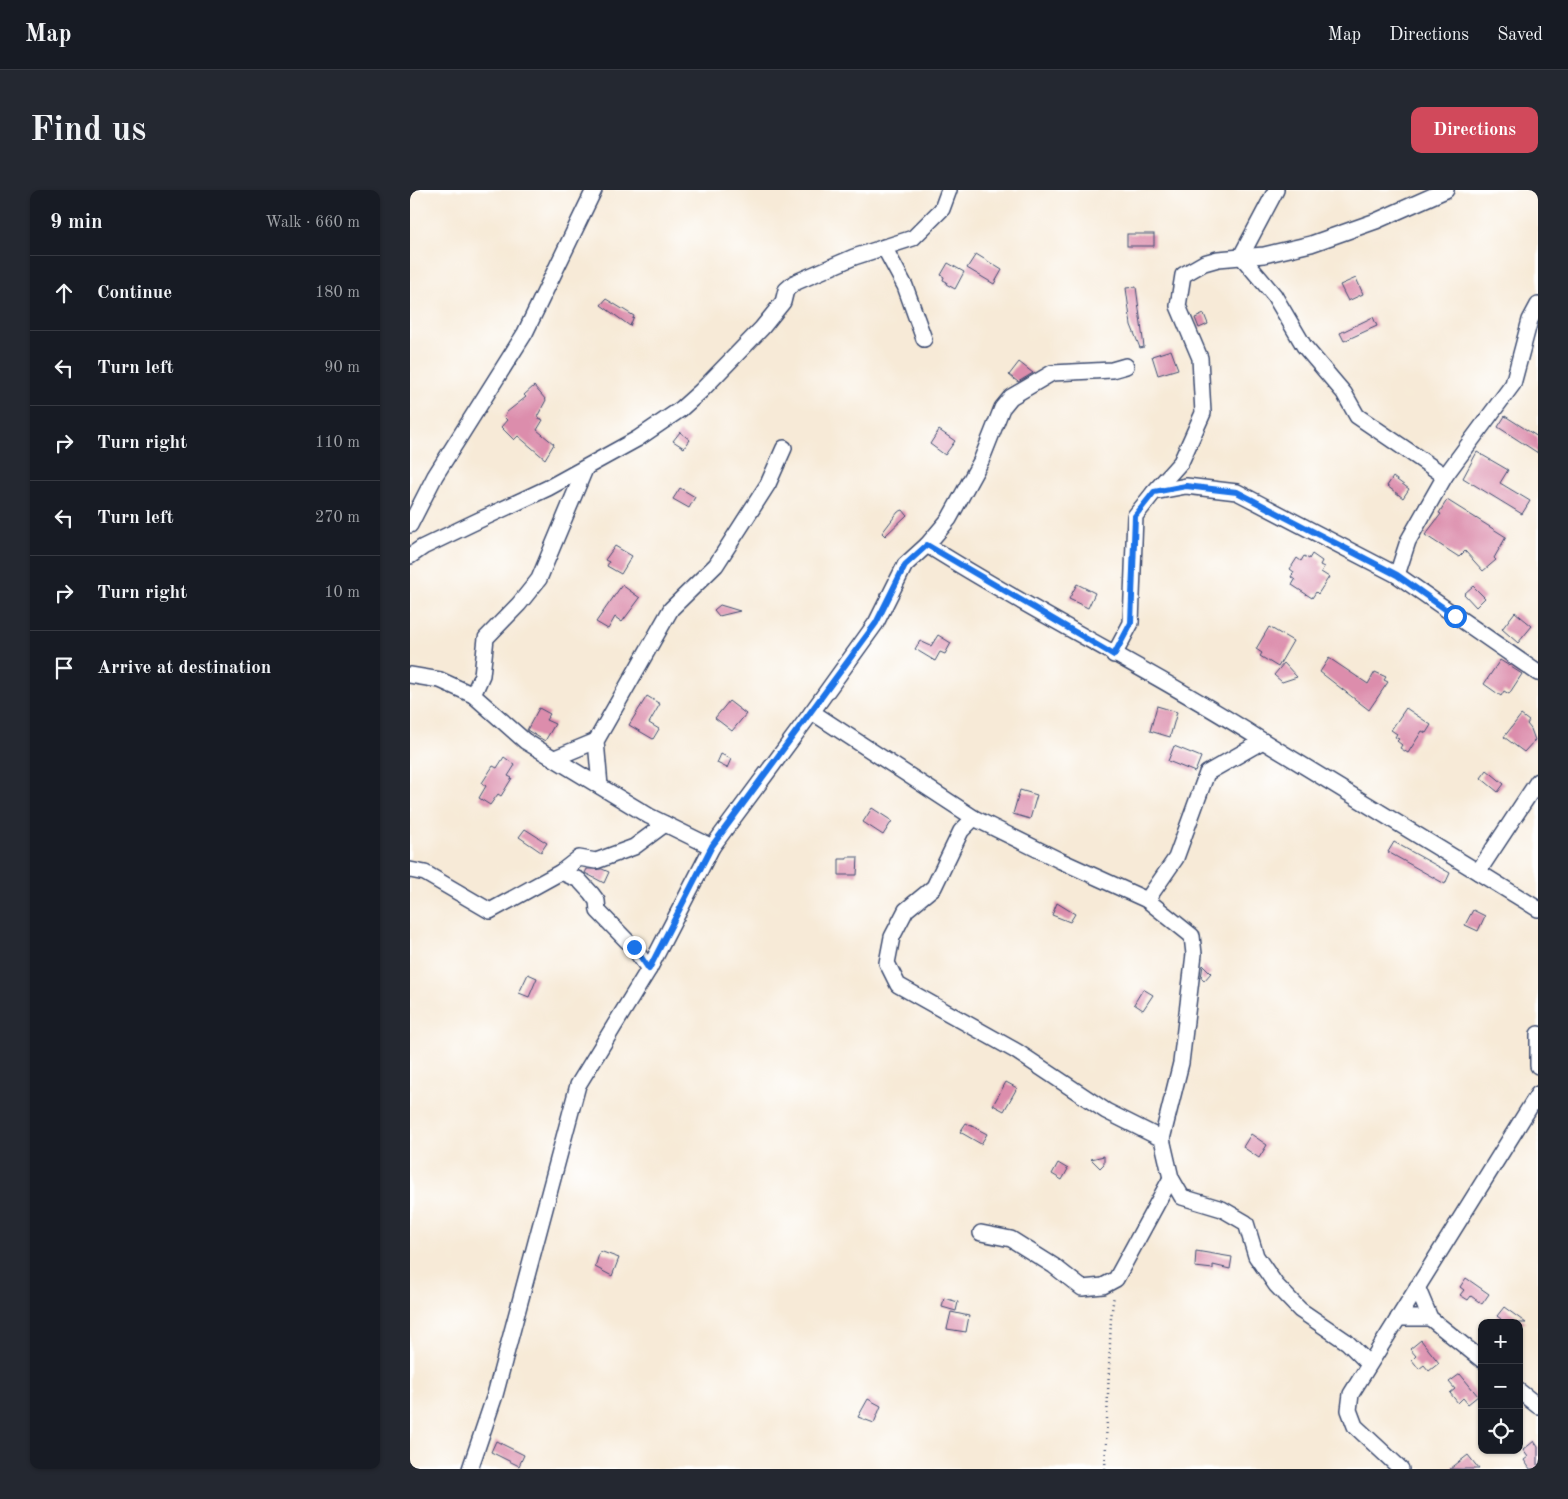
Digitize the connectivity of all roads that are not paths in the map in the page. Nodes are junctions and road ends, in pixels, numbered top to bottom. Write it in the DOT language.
graph roads {
  1 [pos="594,190"];
  2 [pos="950,190"];
  3 [pos="1276,190"];
  4 [pos="1446,190"];
  5 [pos="884,247"];
  6 [pos="1241,256"];
  7 [pos="1538,305"];
  8 [pos="924,339"];
  9 [pos="1126,366"];
  10 [pos="784,448"];
  11 [pos="1181,462"];
  12 [pos="585,469"];
  13 [pos="1445,476"];
  14 [pos="1186,486"];
  15 [pos="1154,492"];
  16 [pos="410,526"];
  17 [pos="927,545"];
  18 [pos="410,556"];
  19 [pos="1397,575"];
  20 [pos="1114,655"];
  21 [pos="1538,673"];
  22 [pos="410,675"];
  23 [pos="473,695"];
  24 [pos="812,712"];
  25 [pos="596,741"];
  26 [pos="1263,741"];
  27 [pos="556,758"];
  28 [pos="1538,781"];
  29 [pos="600,786"];
  30 [pos="974,818"];
  31 [pos="665,824"];
  32 [pos="712,846"];
  33 [pos="410,870"];
  34 [pos="561,872"];
  35 [pos="1478,872"];
  36 [pos="1147,900"];
  37 [pos="1538,909"];
  38 [pos="649,969"];
  39 [pos="1538,1034"];
  40 [pos="1538,1066"];
  41 [pos="1538,1094"];
  42 [pos="1162,1139"];
  43 [pos="1171,1178"];
  44 [pos="981,1232"];
  45 [pos="1417,1287"];
  46 [pos="1398,1318"];
  47 [pos="1430,1318"];
  48 [pos="1478,1357"];
  49 [pos="1369,1364"];
  50 [pos="1523,1394"];
  51 [pos="1538,1406"];
  52 [pos="1396,1464"];
  53 [pos="470,1469"];
  54 [pos="1405,1469"];
  1 -- 16 [label="street"];
  2 -- 5 [label="street"];
  3 -- 6 [label="street"];
  4 -- 6 [label="street"];
  5 -- 8 [label="street"];
  5 -- 12 [label="street"];
  6 -- 11 [label="street"];
  6 -- 13 [label="street"];
  7 -- 13 [label="street"];
  9 -- 17 [label="street"];
  10 -- 25 [label="street"];
  11 -- 14 [label="street"];
  11 -- 15 [label="street"];
  12 -- 18 [label="street"];
  12 -- 23 [label="street"];
  13 -- 19 [label="street"];
  14 -- 15 [label="street"];
  14 -- 19 [label="street"];
  15 -- 20 [label="street"];
  17 -- 20 [label="street"];
  17 -- 24 [label="street"];
  19 -- 21 [label="street"];
  20 -- 26 [label="street"];
  22 -- 23 [label="street"];
  23 -- 27 [label="street"];
  24 -- 30 [label="street"];
  24 -- 32 [label="street"];
  25 -- 27 [label="street"];
  25 -- 29 [label="street"];
  26 -- 35 [label="street"];
  26 -- 36 [label="street"];
  27 -- 29 [label="street"];
  28 -- 35 [label="street"];
  29 -- 31 [label="street"];
  30 -- 36 [label="street"];
  30 -- 42 [label="street"];
  31 -- 32 [label="street"];
  31 -- 34 [label="street"];
  32 -- 38 [label="street"];
  33 -- 34 [label="street"];
  34 -- 38 [label="street"];
  35 -- 37 [label="street"];
  36 -- 42 [label="street"];
  38 -- 53 [label="street"];
  39 -- 40 [label="street"];
  41 -- 45 [label="street"];
  42 -- 43 [label="street"];
  43 -- 44 [label="street"];
  43 -- 49 [label="street"];
  45 -- 46 [label="street"];
  45 -- 47 [label="street"];
  46 -- 47 [label="street"];
  46 -- 49 [label="street"];
  47 -- 48 [label="street"];
  49 -- 52 [label="street"];
  50 -- 51 [label="street"];
  52 -- 54 [label="street"];
}
